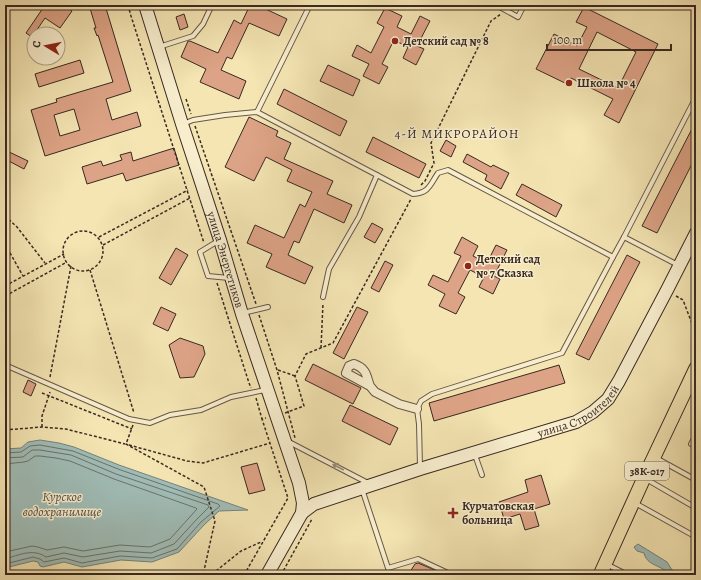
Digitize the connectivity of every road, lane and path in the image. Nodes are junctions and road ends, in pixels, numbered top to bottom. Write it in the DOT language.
graph roads {
  1 [pos="13,5"];
  2 [pos="128,5"];
  3 [pos="145,5"];
  4 [pos="212,5"];
  5 [pos="310,5"];
  6 [pos="496,5"];
  7 [pos="524,5"];
  8 [pos="5,17"];
  9 [pos="491,20"];
  10 [pos="158,47"];
  11 [pos="696,97"];
  12 [pos="186,100"];
  13 [pos="257,112"];
  14 [pos="188,122"];
  15 [pos="377,175"];
  16 [pos="188,190"];
  17 [pos="413,194"];
  18 [pos="190,198"];
  19 [pos="5,216"];
  20 [pos="696,233"];
  21 [pos="624,236"];
  22 [pos="98,238"];
  23 [pos="220,240"];
  24 [pos="5,244"];
  25 [pos="102,245"];
  26 [pos="206,249"];
  27 [pos="64,254"];
  28 [pos="613,256"];
  29 [pos="67,262"];
  30 [pos="46,264"];
  31 [pos="71,266"];
  32 [pos="679,266"];
  33 [pos="90,270"];
  34 [pos="23,276"];
  35 [pos="215,277"];
  36 [pos="232,278"];
  37 [pos="5,286"];
  38 [pos="667,290"];
  39 [pos="5,295"];
  40 [pos="323,298"];
  41 [pos="256,305"];
  42 [pos="268,307"];
  43 [pos="259,313"];
  44 [pos="242,314"];
  45 [pos="696,334"];
  46 [pos="321,348"];
  47 [pos="5,365"];
  48 [pos="696,368"];
  49 [pos="277,370"];
  50 [pos="295,376"];
  51 [pos="48,385"];
  52 [pos="370,386"];
  53 [pos="268,389"];
  54 [pos="42,392"];
  55 [pos="254,392"];
  56 [pos="48,396"];
  57 [pos="417,409"];
  58 [pos="282,414"];
  59 [pos="262,419"];
  60 [pos="134,420"];
  61 [pos="42,427"];
  62 [pos="5,430"];
  63 [pos="696,435"];
  64 [pos="284,440"];
  65 [pos="270,443"];
  66 [pos="126,444"];
  67 [pos="691,444"];
  68 [pos="475,452"];
  69 [pos="654,456"];
  70 [pos="420,469"];
  71 [pos="482,475"];
  72 [pos="644,478"];
  73 [pos="696,480"];
  74 [pos="367,487"];
  75 [pos="633,502"];
  76 [pos="696,508"];
  77 [pos="302,513"];
  78 [pos="696,536"];
  79 [pos="262,542"];
  80 [pos="603,569"];
  81 [pos="202,575"];
  82 [pos="207,575"];
  83 [pos="244,575"];
  84 [pos="267,575"];
  85 [pos="444,575"];
  86 [pos="628,575"];
  1 -- 8 [label="path"];
  2 -- 16 [label="path"];
  3 -- 10 [label="main road, улица Энергетиков"];
  4 -- 10 [label="lane"];
  5 -- 13 [label="lane"];
  6 -- 7 [label="lane"];
  9 -- 17 [label="path"];
  10 -- 14 [label="main road, улица Энергетиков"];
  11 -- 21 [label="lane"];
  12 -- 14 [label="path"];
  13 -- 14 [label="lane"];
  13 -- 15 [label="lane"];
  14 -- 23 [label="main road, улица Энергетиков"];
  14 -- 41 [label="path"];
  15 -- 17 [label="lane"];
  15 -- 40 [label="lane"];
  16 -- 18 [label="path"];
  16 -- 22 [label="path"];
  17 -- 28 [label="lane"];
  17 -- 46 [label="path"];
  18 -- 25 [label="path"];
  18 -- 26 [label="path"];
  19 -- 30 [label="path"];
  20 -- 32 [label="main road, улица Строителей"];
  21 -- 28 [label="lane"];
  21 -- 32 [label="lane"];
  22 -- 25 [label="path"];
  22 -- 27 [label="path"];
  23 -- 26 [label="lane"];
  23 -- 36 [label="main road, улица Энергетиков"];
  24 -- 34 [label="path"];
  25 -- 33 [label="path"];
  26 -- 35 [label="lane"];
  27 -- 29 [label="path"];
  27 -- 30 [label="path"];
  28 -- 57 [label="lane"];
  29 -- 31 [label="path"];
  29 -- 39 [label="path"];
  30 -- 34 [label="path"];
  31 -- 33 [label="path"];
  31 -- 51 [label="path"];
  32 -- 38 [label="main road, улица Строителей"];
  33 -- 60 [label="path"];
  34 -- 37 [label="path"];
  35 -- 36 [label="lane"];
  35 -- 55 [label="path"];
  36 -- 44 [label="main road, улица Энергетиков"];
  38 -- 45 [label="path"];
  38 -- 68 [label="main road, улица Строителей"];
  40 -- 46 [label="path"];
  42 -- 44 [label="lane"];
  43 -- 49 [label="path"];
  44 -- 53 [label="main road, улица Энергетиков"];
  46 -- 50 [label="path"];
  47 -- 51 [label="lane"];
  48 -- 69 [label="main road, 38К-017"];
  49 -- 50 [label="path"];
  49 -- 58 [label="path"];
  50 -- 58 [label="path"];
  51 -- 56 [label="path"];
  51 -- 60 [label="lane"];
  52 -- 57 [label="street"];
  53 -- 55 [label="lane"];
  53 -- 58 [label="main road, улица Энергетиков"];
  54 -- 56 [label="path"];
  55 -- 59 [label="path"];
  55 -- 60 [label="lane"];
  56 -- 61 [label="path"];
  56 -- 66 [label="path"];
  57 -- 70 [label="lane"];
  58 -- 59 [label="path"];
  58 -- 64 [label="main road, улица Энергетиков"];
  59 -- 65 [label="path"];
  61 -- 62 [label="path"];
  61 -- 66 [label="path"];
  63 -- 67 [label="lane"];
  74 -- 64 [label="lane, one-way"];
  64 -- 77 [label="main road, улица Энергетиков"];
  65 -- 66 [label="path"];
  65 -- 79 [label="path"];
  66 -- 81 [label="path"];
  68 -- 70 [label="main road, улица Строителей"];
  68 -- 71 [label="lane"];
  69 -- 72 [label="main road, 38К-017"];
  69 -- 73 [label="lane"];
  70 -- 74 [label="main road, улица Строителей"];
  72 -- 75 [label="main road, 38К-017"];
  72 -- 76 [label="lane"];
  74 -- 77 [label="main road, улица Строителей"];
  74 -- 85 [label="lane"];
  75 -- 78 [label="lane"];
  75 -- 80 [label="main road, 38К-017"];
  77 -- 84 [label="main road"];
  79 -- 82 [label="path"];
  79 -- 83 [label="path"];
  80 -- 86 [label="lane"];
}
